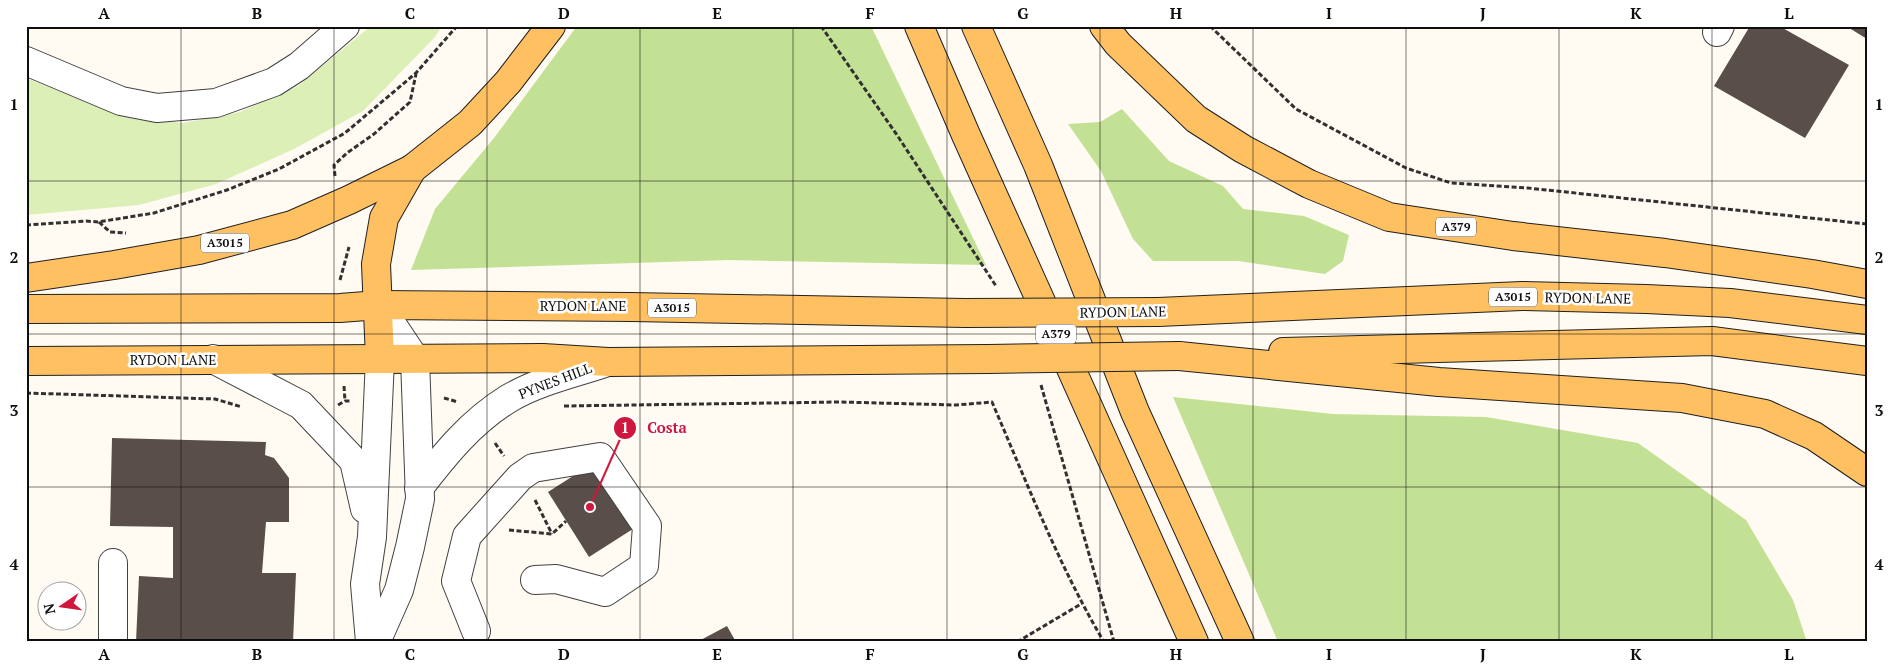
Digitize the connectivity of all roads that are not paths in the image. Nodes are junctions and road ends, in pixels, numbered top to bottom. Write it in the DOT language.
graph roads {
  1 [pos="345,26"];
  2 [pos="551,26"];
  3 [pos="919,26"];
  4 [pos="976,26"];
  5 [pos="1104,26"];
  6 [pos="26,61"];
  7 [pos="412,169"];
  8 [pos="26,278"];
  9 [pos="1867,284"];
  10 [pos="378,305"];
  11 [pos="26,309"];
  12 [pos="1867,320"];
  13 [pos="1179,356"];
  14 [pos="213,359"];
  15 [pos="380,359"];
  16 [pos="415,359"];
  17 [pos="26,361"];
  18 [pos="1867,361"];
  19 [pos="608,362"];
  20 [pos="1867,472"];
  21 [pos="419,488"];
  22 [pos="372,537"];
  23 [pos="113,563"];
  24 [pos="535,580"];
  25 [pos="476,632"];
  26 [pos="113,642"];
  27 [pos="370,642"];
  28 [pos="376,642"];
  29 [pos="1194,642"];
  30 [pos="1240,642"];
  1 -- 6 [label="street"];
  2 -- 7 [label="main road, A3015"];
  3 -- 29 [label="main road, A379"];
  4 -- 30 [label="main road"];
  5 -- 9 [label="main road, A379"];
  7 -- 8 [label="main road, A3015"];
  7 -- 10 [label="main road"];
  10 -- 11 [label="main road, RYDON LANE / A3015"];
  10 -- 12 [label="main road, RYDON LANE / A3015, bridge"];
  10 -- 15 [label="main road"];
  10 -- 16 [label="street"];
  13 -- 18 [label="main road, RYDON LANE"];
  13 -- 19 [label="main road, RYDON LANE, bridge"];
  13 -- 20 [label="main road"];
  14 -- 15 [label="main road, RYDON LANE"];
  14 -- 17 [label="main road, RYDON LANE"];
  14 -- 22 [label="street"];
  15 -- 16 [label="main road, RYDON LANE"];
  15 -- 22 [label="street"];
  16 -- 19 [label="main road, RYDON LANE"];
  16 -- 21 [label="street"];
  19 -- 21 [label="street, PYNES HILL"];
  21 -- 28 [label="street"];
  22 -- 27 [label="street"];
  23 -- 26 [label="street"];
  24 -- 25 [label="street"];
}
